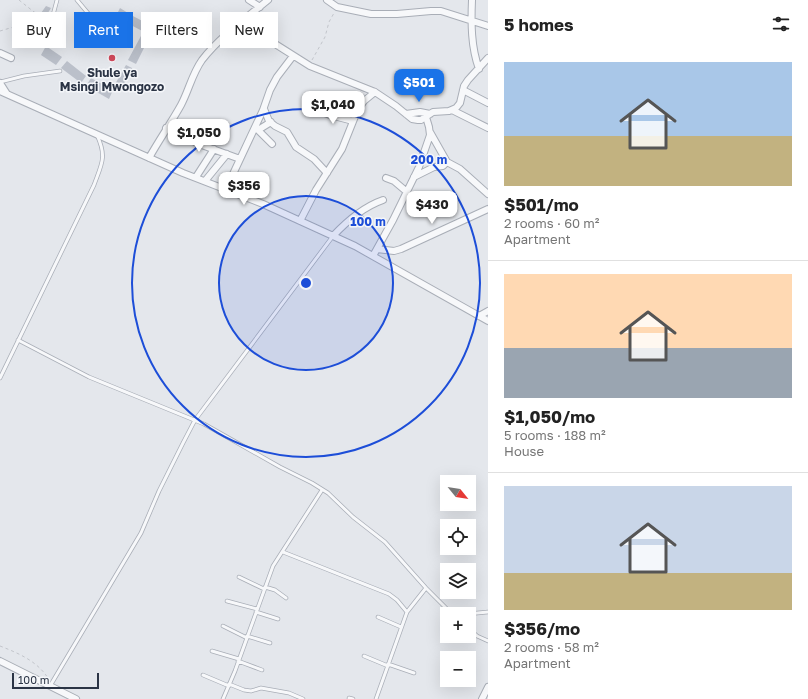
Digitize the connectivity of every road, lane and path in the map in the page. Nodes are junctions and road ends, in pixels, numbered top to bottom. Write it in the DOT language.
graph roads {
  1 [pos="19,0"];
  2 [pos="57,0"];
  3 [pos="77,0"];
  4 [pos="249,0"];
  5 [pos="268,0"];
  6 [pos="327,0"];
  7 [pos="472,0"];
  8 [pos="260,7"];
  9 [pos="336,7"];
  10 [pos="36,12"];
  11 [pos="55,12"];
  12 [pos="87,12"];
  13 [pos="254,12"];
  14 [pos="472,20"];
  15 [pos="488,26"];
  16 [pos="12,27"];
  17 [pos="0,30"];
  18 [pos="220,41"];
  19 [pos="278,46"];
  20 [pos="0,53"];
  21 [pos="294,56"];
  22 [pos="11,58"];
  23 [pos="488,58"];
  24 [pos="308,65"];
  25 [pos="479,68"];
  26 [pos="60,71"];
  27 [pos="0,82"];
  28 [pos="463,90"];
  29 [pos="0,91"];
  30 [pos="375,92"];
  31 [pos="8,95"];
  32 [pos="326,99"];
  33 [pos="488,102"];
  34 [pos="346,108"];
  35 [pos="359,108"];
  36 [pos="264,109"];
  37 [pos="452,110"];
  38 [pos="319,111"];
  39 [pos="428,115"];
  40 [pos="354,118"];
  41 [pos="271,122"];
  42 [pos="166,128"];
  43 [pos="488,128"];
  44 [pos="257,129"];
  45 [pos="430,132"];
  46 [pos="96,134"];
  47 [pos="272,144"];
  48 [pos="214,149"];
  49 [pos="227,154"];
  50 [pos="149,158"];
  51 [pos="240,159"];
  52 [pos="447,162"];
  53 [pos="327,173"];
  54 [pos="196,177"];
  55 [pos="414,177"];
  56 [pos="386,178"];
  57 [pos="205,181"];
  58 [pos="226,189"];
  59 [pos="407,192"];
  60 [pos="488,194"];
  61 [pos="383,200"];
  62 [pos="488,209"];
  63 [pos="300,221"];
  64 [pos="333,236"];
  65 [pos="377,249"];
  66 [pos="372,256"];
  67 [pos="488,311"];
  68 [pos="479,316"];
  69 [pos="488,321"];
  70 [pos="18,340"];
  71 [pos="0,378"];
  72 [pos="195,420"];
  73 [pos="322,490"];
  74 [pos="283,552"];
  75 [pos="239,578"];
  76 [pos="264,588"];
  77 [pos="426,588"];
  78 [pos="286,598"];
  79 [pos="227,601"];
  80 [pos="445,607"];
  81 [pos="256,610"];
  82 [pos="407,612"];
  83 [pos="488,612"];
  84 [pos="476,613"];
  85 [pos="378,616"];
  86 [pos="278,619"];
  87 [pos="223,626"];
  88 [pos="401,627"];
  89 [pos="476,635"];
  90 [pos="247,637"];
  91 [pos="488,641"];
  92 [pos="270,643"];
  93 [pos="0,646"];
  94 [pos="212,651"];
  95 [pos="364,656"];
  96 [pos="239,660"];
  97 [pos="0,661"];
  98 [pos="388,665"];
  99 [pos="262,670"];
  100 [pos="414,673"];
  101 [pos="203,675"];
  102 [pos="51,685"];
  103 [pos="229,685"];
  104 [pos="488,687"];
  105 [pos="76,699"];
  106 [pos="223,699"];
  107 [pos="303,699"];
  108 [pos="376,699"];
  109 [pos="482,699"];
  1 -- 10 [label="path"];
  2 -- 11 [label="lane"];
  3 -- 12 [label="lane"];
  4 -- 8 [label="street"];
  5 -- 8 [label="street"];
  6 -- 9 [label="street"];
  7 -- 14 [label="street"];
  8 -- 13 [label="street"];
  9 -- 14 [label="street"];
  9 -- 24 [label="path"];
  14 -- 15 [label="street"];
  14 -- 25 [label="street"];
  16 -- 17 [label="path"];
  18 -- 42 [label="street"];
  19 -- 21 [label="street"];
  20 -- 22 [label="street"];
  21 -- 24 [label="street"];
  21 -- 36 [label="street"];
  23 -- 25 [label="street"];
  24 -- 30 [label="street"];
  25 -- 28 [label="street"];
  26 -- 27 [label="lane"];
  27 -- 31 [label="street"];
  28 -- 33 [label="street"];
  28 -- 37 [label="street"];
  29 -- 31 [label="street"];
  30 -- 35 [label="street"];
  30 -- 39 [label="street"];
  31 -- 46 [label="street"];
  32 -- 34 [label="street"];
  34 -- 35 [label="street"];
  34 -- 40 [label="street"];
  35 -- 40 [label="street"];
  36 -- 41 [label="street"];
  36 -- 44 [label="street"];
  37 -- 39 [label="street"];
  37 -- 43 [label="street"];
  38 -- 40 [label="street"];
  39 -- 45 [label="street"];
  40 -- 53 [label="street"];
  41 -- 44 [label="street"];
  41 -- 53 [label="street"];
  42 -- 48 [label="street"];
  42 -- 50 [label="street"];
  44 -- 47 [label="street"];
  44 -- 51 [label="street"];
  45 -- 52 [label="street"];
  45 -- 55 [label="street"];
  46 -- 50 [label="street"];
  46 -- 70 [label="lane"];
  48 -- 49 [label="street"];
  48 -- 54 [label="street"];
  49 -- 51 [label="street"];
  49 -- 57 [label="street"];
  50 -- 54 [label="street"];
  51 -- 58 [label="street"];
  52 -- 55 [label="street"];
  52 -- 60 [label="street"];
  53 -- 63 [label="street"];
  54 -- 57 [label="street"];
  55 -- 59 [label="street"];
  56 -- 59 [label="street"];
  57 -- 58 [label="street"];
  58 -- 63 [label="street"];
  59 -- 65 [label="street"];
  61 -- 64 [label="street"];
  62 -- 65 [label="street"];
  63 -- 64 [label="street"];
  64 -- 66 [label="street"];
  64 -- 72 [label="lane"];
  65 -- 66 [label="street"];
  66 -- 68 [label="street"];
  67 -- 68 [label="street"];
  68 -- 69 [label="street"];
  70 -- 71 [label="lane"];
  70 -- 72 [label="lane"];
  72 -- 73 [label="lane"];
  72 -- 102 [label="lane"];
  73 -- 74 [label="lane"];
  73 -- 77 [label="lane"];
  74 -- 76 [label="lane"];
  74 -- 82 [label="lane"];
  75 -- 76 [label="lane"];
  76 -- 78 [label="lane"];
  76 -- 81 [label="lane"];
  77 -- 80 [label="lane"];
  77 -- 82 [label="lane"];
  79 -- 81 [label="lane"];
  81 -- 86 [label="lane"];
  81 -- 90 [label="lane"];
  82 -- 88 [label="lane"];
  83 -- 84 [label="lane"];
  85 -- 88 [label="lane"];
  87 -- 90 [label="lane"];
  88 -- 98 [label="lane"];
  89 -- 91 [label="lane"];
  90 -- 92 [label="lane"];
  90 -- 96 [label="lane"];
  93 -- 102 [label="path"];
  94 -- 96 [label="lane"];
  95 -- 98 [label="lane"];
  96 -- 99 [label="lane"];
  96 -- 103 [label="lane"];
  97 -- 102 [label="street"];
  98 -- 100 [label="lane"];
  98 -- 108 [label="lane"];
  101 -- 103 [label="lane"];
  102 -- 105 [label="street"];
  103 -- 106 [label="lane"];
  103 -- 107 [label="lane"];
  104 -- 109 [label="street"];
}
